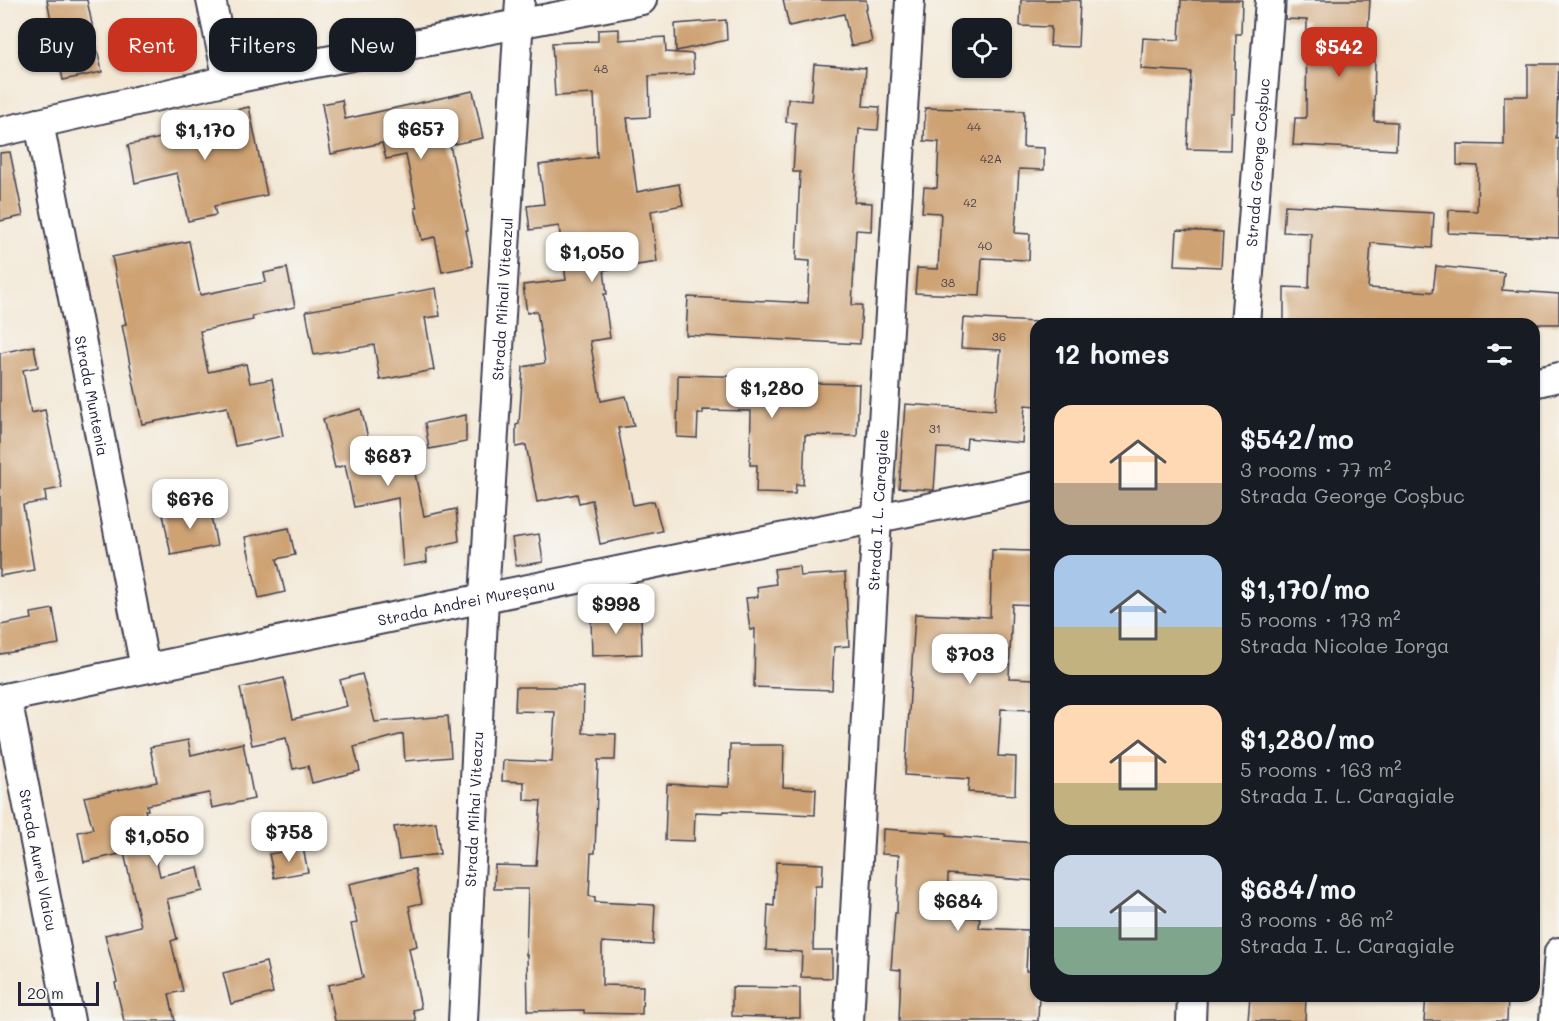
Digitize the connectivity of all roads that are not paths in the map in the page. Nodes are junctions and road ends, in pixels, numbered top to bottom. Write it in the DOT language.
graph roads {
  1 [pos="211,0"];
  2 [pos="642,0"];
  3 [pos="910,0"];
  4 [pos="1270,0"];
  5 [pos="520,12"];
  6 [pos="228,80"];
  7 [pos="39,123"];
  8 [pos="0,132"];
  9 [pos="1245,318"];
  10 [pos="1559,377"];
  11 [pos="1540,382"];
  12 [pos="1030,487"];
  13 [pos="877,517"];
  14 [pos="484,598"];
  15 [pos="145,668"];
  16 [pos="3,699"];
  17 [pos="1559,952"];
  18 [pos="1192,1002"];
  19 [pos="70,1021"];
  20 [pos="463,1021"];
  21 [pos="849,1021"];
  22 [pos="1191,1021"];
  23 [pos="1554,1021"];
  1 -- 6 [label="street"];
  2 -- 5 [label="street"];
  3 -- 13 [label="street, Strada I. L. Caragiale"];
  4 -- 9 [label="street, Strada George Coșbuc"];
  5 -- 6 [label="street"];
  5 -- 14 [label="street, Strada Mihail Viteazul"];
  6 -- 7 [label="street"];
  7 -- 8 [label="street"];
  7 -- 15 [label="street, Strada Muntenia"];
  10 -- 11 [label="street"];
  12 -- 13 [label="street, Strada Andrei Mureșanu"];
  13 -- 14 [label="street, Strada Andrei Mureșanu"];
  13 -- 21 [label="street, Strada I. L. Caragiale"];
  14 -- 15 [label="street, Strada Andrei Mureșanu"];
  14 -- 20 [label="street, Strada Mihai Viteazu"];
  15 -- 16 [label="street, Strada Andrei Mureșanu"];
  16 -- 19 [label="street, Strada Aurel Vlaicu"];
  17 -- 23 [label="street"];
  18 -- 22 [label="street"];
}
